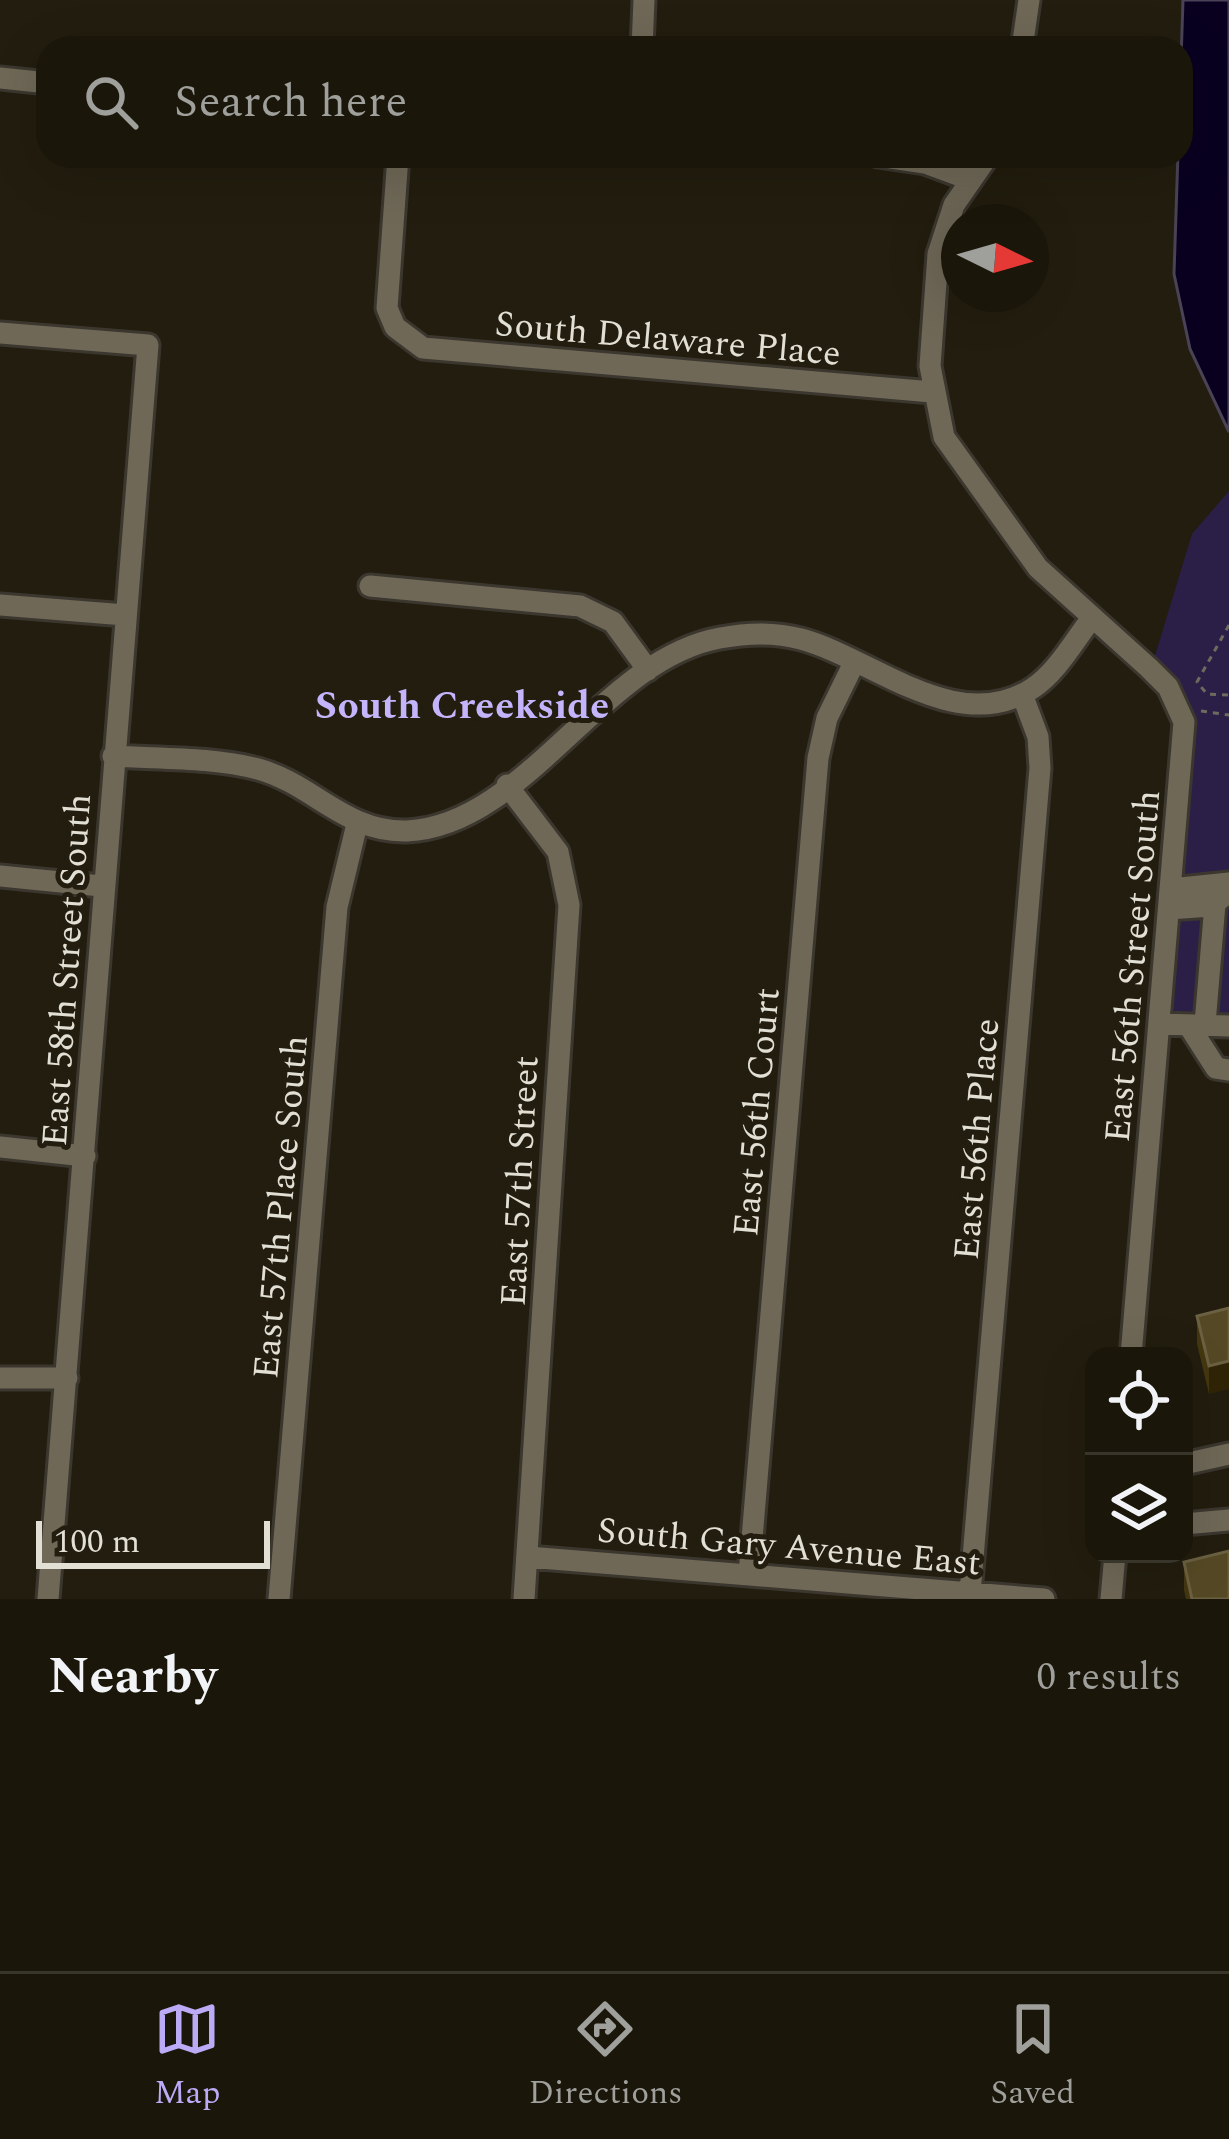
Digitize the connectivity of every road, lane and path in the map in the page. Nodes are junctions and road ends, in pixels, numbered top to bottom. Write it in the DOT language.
graph roads {
  1 [pos="644,0"];
  2 [pos="1029,0"];
  3 [pos="642,36"];
  4 [pos="1024,36"];
  5 [pos="0,79"];
  6 [pos="36,82"];
  7 [pos="397,168"];
  8 [pos="939,168"];
  9 [pos="980,168"];
  10 [pos="971,180"];
  11 [pos="0,333"];
  12 [pos="932,392"];
  13 [pos="370,586"];
  14 [pos="0,604"];
  15 [pos="125,615"];
  16 [pos="1092,618"];
  17 [pos="1229,625"];
  18 [pos="854,663"];
  19 [pos="648,670"];
  20 [pos="1022,694"];
  21 [pos="1229,695"];
  22 [pos="1193,710"];
  23 [pos="1229,715"];
  24 [pos="113,756"];
  25 [pos="507,785"];
  26 [pos="357,824"];
  27 [pos="0,876"];
  28 [pos="1229,883"];
  29 [pos="101,886"];
  30 [pos="1222,898"];
  31 [pos="1170,899"];
  32 [pos="1160,1024"];
  33 [pos="1197,1025"];
  34 [pos="1229,1026"];
  35 [pos="1229,1070"];
  36 [pos="0,1147"];
  37 [pos="85,1156"];
  38 [pos="1132,1347"];
  39 [pos="0,1378"];
  40 [pos="67,1378"];
  41 [pos="1228,1453"];
  42 [pos="1193,1462"];
  43 [pos="1229,1520"];
  44 [pos="1193,1523"];
  45 [pos="528,1557"];
  46 [pos="1114,1563"];
  47 [pos="749,1574"];
  48 [pos="970,1593"];
  49 [pos="48,1599"];
  50 [pos="279,1599"];
  51 [pos="524,1599"];
  52 [pos="1045,1599"];
  53 [pos="1111,1599"];
  1 -- 3 [label="street"];
  2 -- 4 [label="street"];
  5 -- 6 [label="street"];
  7 -- 12 [label="street, South Delaware Place"];
  8 -- 10 [label="street"];
  9 -- 10 [label="street"];
  10 -- 12 [label="street"];
  11 -- 15 [label="street, East 58th Street South"];
  12 -- 16 [label="street"];
  13 -- 19 [label="street"];
  14 -- 15 [label="street"];
  15 -- 24 [label="street, East 58th Street South"];
  16 -- 20 [label="street"];
  16 -- 31 [label="street, East 56th Street South"];
  17 -- 21 [label="path"];
  18 -- 19 [label="street"];
  18 -- 20 [label="street"];
  18 -- 47 [label="street, East 56th Court"];
  19 -- 25 [label="street"];
  20 -- 48 [label="street, East 56th Place"];
  22 -- 23 [label="path"];
  24 -- 26 [label="street"];
  24 -- 29 [label="street, East 58th Street South"];
  25 -- 26 [label="street"];
  25 -- 45 [label="street, East 57th Street"];
  26 -- 50 [label="street, East 57th Place South"];
  27 -- 29 [label="street"];
  28 -- 31 [label="street"];
  29 -- 37 [label="street, East 58th Street South"];
  30 -- 31 [label="street"];
  30 -- 33 [label="street"];
  31 -- 32 [label="street, East 56th Street South"];
  32 -- 33 [label="street"];
  32 -- 38 [label="street, East 56th Street South"];
  33 -- 34 [label="street"];
  33 -- 35 [label="street"];
  36 -- 37 [label="street"];
  37 -- 40 [label="street, East 58th Street South"];
  39 -- 40 [label="street"];
  40 -- 49 [label="street, East 58th Street South"];
  41 -- 42 [label="street"];
  43 -- 44 [label="street"];
  45 -- 47 [label="street, South Gary Avenue East"];
  45 -- 51 [label="street, East 57th Street"];
  46 -- 53 [label="street"];
  47 -- 48 [label="street, South Gary Avenue East"];
  48 -- 52 [label="street, South Gary Avenue East"];
}
